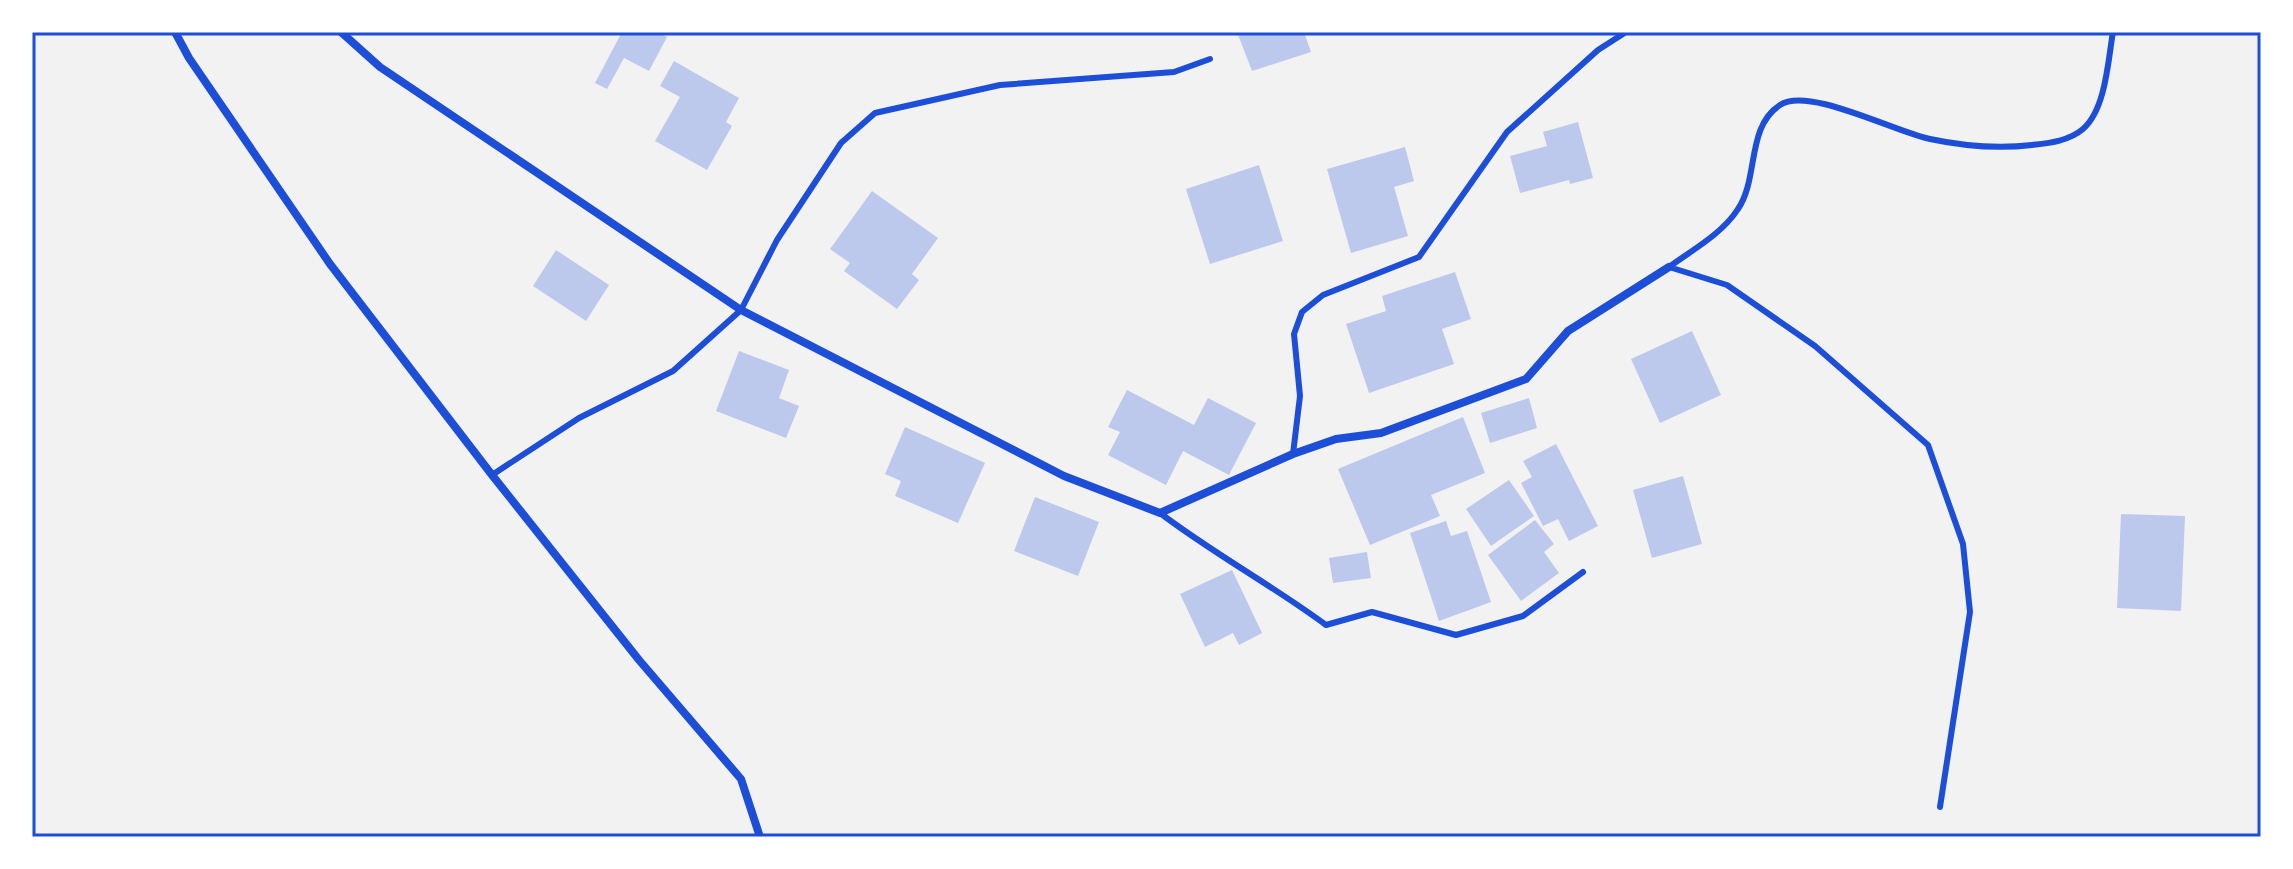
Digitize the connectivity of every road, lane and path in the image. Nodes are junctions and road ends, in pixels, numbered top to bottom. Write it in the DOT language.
graph roads {
  1 [pos="175,32"];
  2 [pos="341,32"];
  3 [pos="1626,32"];
  4 [pos="2113,32"];
  5 [pos="1210,59"];
  6 [pos="1669,267"];
  7 [pos="741,310"];
  8 [pos="1293,454"];
  9 [pos="492,475"];
  10 [pos="1160,513"];
  11 [pos="1583,572"];
  12 [pos="1940,807"];
  13 [pos="760,837"];
  1 -- 9 [label="street"];
  2 -- 7 [label="street"];
  3 -- 8 [label="lane"];
  4 -- 6 [label="lane"];
  5 -- 7 [label="lane"];
  6 -- 8 [label="street"];
  6 -- 12 [label="lane"];
  7 -- 9 [label="lane"];
  7 -- 10 [label="street"];
  8 -- 10 [label="street"];
  9 -- 13 [label="street"];
  10 -- 11 [label="lane"];
}
